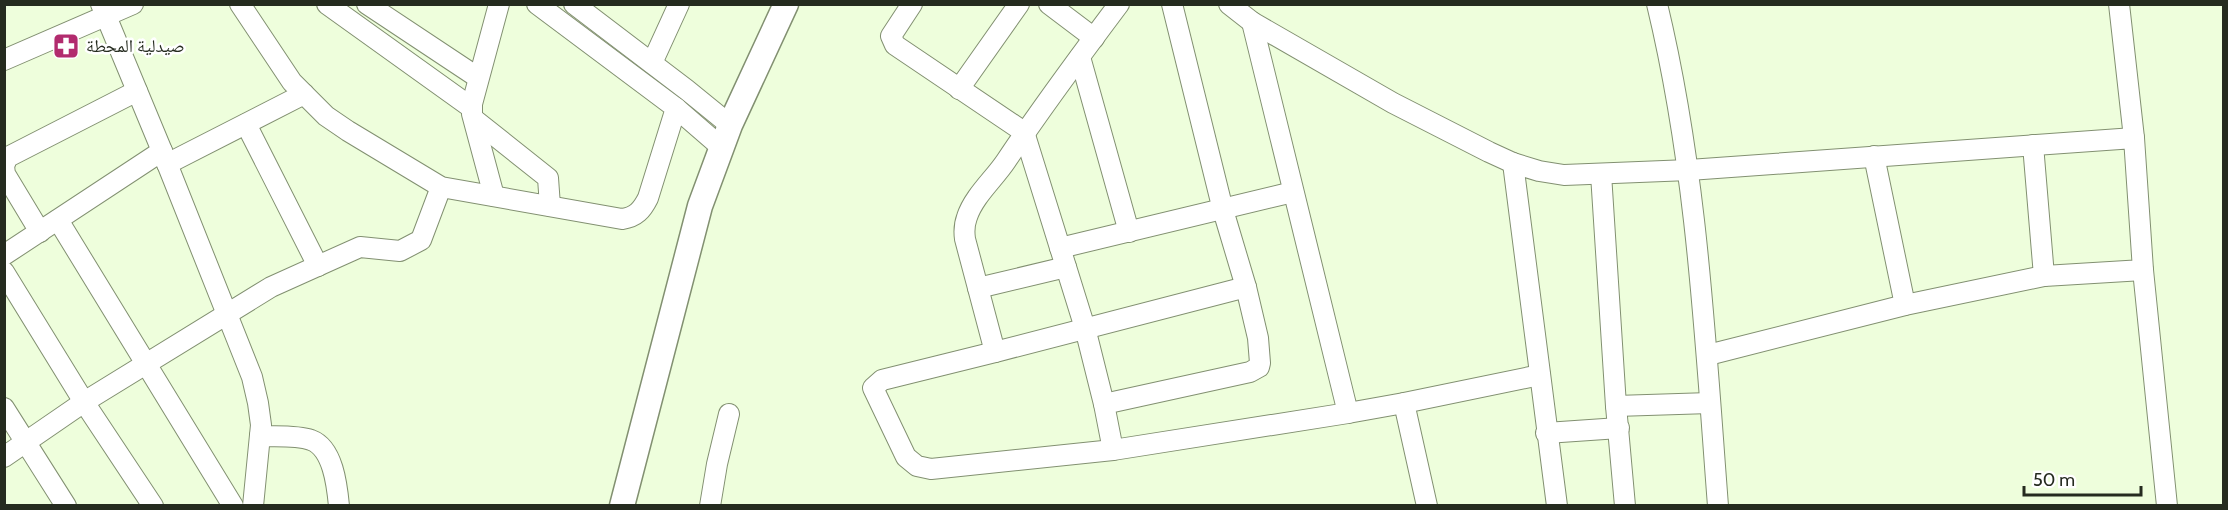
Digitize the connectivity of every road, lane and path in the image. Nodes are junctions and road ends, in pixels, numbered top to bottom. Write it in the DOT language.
graph roads {
  1 [pos="133,4"];
  2 [pos="240,4"];
  3 [pos="327,4"];
  4 [pos="367,4"];
  5 [pos="499,4"];
  6 [pos="537,4"];
  7 [pos="679,4"];
  8 [pos="786,4"];
  9 [pos="912,4"];
  10 [pos="1019,4"];
  11 [pos="1049,4"];
  12 [pos="1119,4"];
  13 [pos="1172,4"];
  14 [pos="1229,4"];
  15 [pos="1657,4"];
  16 [pos="2119,4"];
  17 [pos="583,8"];
  18 [pos="103,10"];
  19 [pos="1252,22"];
  20 [pos="1094,38"];
  21 [pos="1080,57"];
  22 [pos="4,60"];
  23 [pos="652,63"];
  24 [pos="477,77"];
  25 [pos="959,90"];
  26 [pos="137,91"];
  27 [pos="304,94"];
  28 [pos="676,108"];
  29 [pos="473,114"];
  30 [pos="246,124"];
  31 [pos="1024,132"];
  32 [pos="726,136"];
  33 [pos="2134,138"];
  34 [pos="2033,145"];
  35 [pos="1874,156"];
  36 [pos="165,158"];
  37 [pos="1514,163"];
  38 [pos="4,166"];
  39 [pos="1689,170"];
  40 [pos="1601,174"];
  41 [pos="441,187"];
  42 [pos="1293,192"];
  43 [pos="494,196"];
  44 [pos="550,206"];
  45 [pos="1223,210"];
  46 [pos="58,220"];
  47 [pos="40,232"];
  48 [pos="1129,232"];
  49 [pos="1060,248"];
  50 [pos="4,255"];
  51 [pos="318,266"];
  52 [pos="1066,267"];
  53 [pos="2144,270"];
  54 [pos="4,272"];
  55 [pos="2044,276"];
  56 [pos="1246,286"];
  57 [pos="978,288"];
  58 [pos="1905,305"];
  59 [pos="225,313"];
  60 [pos="1085,328"];
  61 [pos="995,352"];
  62 [pos="1708,355"];
  63 [pos="146,363"];
  64 [pos="1540,375"];
  65 [pos="84,402"];
  66 [pos="1404,403"];
  67 [pos="1710,403"];
  68 [pos="1104,404"];
  69 [pos="1616,406"];
  70 [pos="4,408"];
  71 [pos="1348,413"];
  72 [pos="729,414"];
  73 [pos="1619,428"];
  74 [pos="1546,433"];
  75 [pos="260,436"];
  76 [pos="27,443"];
  77 [pos="1113,450"];
  78 [pos="4,457"];
  79 [pos="66,506"];
  80 [pos="153,506"];
  81 [pos="233,506"];
  82 [pos="253,506"];
  83 [pos="339,506"];
  84 [pos="622,506"];
  85 [pos="710,506"];
  86 [pos="1427,506"];
  87 [pos="1557,506"];
  88 [pos="1625,506"];
  89 [pos="1718,506"];
  90 [pos="2167,506"];
  1 -- 18 [label="street"];
  2 -- 27 [label="street"];
  3 -- 29 [label="street"];
  4 -- 24 [label="street"];
  5 -- 24 [label="street"];
  6 -- 28 [label="street"];
  7 -- 23 [label="street"];
  8 -- 32 [label="main road"];
  9 -- 25 [label="street"];
  10 -- 25 [label="street"];
  11 -- 20 [label="street"];
  12 -- 20 [label="street"];
  13 -- 45 [label="street"];
  14 -- 19 [label="street"];
  15 -- 39 [label="street"];
  16 -- 33 [label="street"];
  17 -- 23 [label="street"];
  18 -- 22 [label="street"];
  18 -- 26 [label="street"];
  19 -- 37 [label="street"];
  19 -- 42 [label="street"];
  20 -- 21 [label="street"];
  21 -- 31 [label="street"];
  21 -- 48 [label="street"];
  23 -- 32 [label="street"];
  24 -- 29 [label="street"];
  25 -- 31 [label="street"];
  26 -- 36 [label="street"];
  26 -- 38 [label="street"];
  27 -- 30 [label="street"];
  27 -- 41 [label="street"];
  28 -- 32 [label="street"];
  28 -- 44 [label="street"];
  29 -- 43 [label="street"];
  29 -- 44 [label="street"];
  30 -- 36 [label="street"];
  30 -- 51 [label="street"];
  31 -- 49 [label="street"];
  31 -- 57 [label="street"];
  32 -- 84 [label="main road"];
  33 -- 34 [label="street"];
  33 -- 53 [label="street"];
  34 -- 35 [label="street"];
  34 -- 55 [label="street"];
  35 -- 39 [label="street"];
  35 -- 58 [label="street"];
  36 -- 46 [label="street"];
  36 -- 59 [label="street"];
  37 -- 40 [label="street"];
  37 -- 64 [label="street"];
  38 -- 47 [label="street"];
  39 -- 40 [label="street"];
  39 -- 62 [label="street"];
  40 -- 69 [label="street"];
  41 -- 43 [label="street"];
  41 -- 51 [label="street"];
  42 -- 45 [label="street"];
  42 -- 71 [label="street"];
  43 -- 44 [label="street"];
  45 -- 48 [label="street"];
  45 -- 56 [label="street"];
  46 -- 47 [label="street"];
  46 -- 63 [label="street"];
  47 -- 50 [label="street"];
  48 -- 49 [label="street"];
  49 -- 52 [label="street"];
  51 -- 59 [label="street"];
  52 -- 57 [label="street"];
  52 -- 60 [label="street"];
  53 -- 55 [label="street"];
  53 -- 90 [label="street"];
  54 -- 65 [label="street"];
  55 -- 58 [label="street"];
  56 -- 60 [label="street"];
  56 -- 68 [label="street"];
  57 -- 61 [label="street"];
  58 -- 62 [label="street"];
  59 -- 63 [label="street"];
  59 -- 75 [label="street"];
  60 -- 61 [label="street"];
  60 -- 68 [label="street"];
  61 -- 77 [label="street"];
  62 -- 67 [label="street"];
  63 -- 65 [label="street"];
  63 -- 81 [label="street"];
  64 -- 66 [label="street"];
  64 -- 74 [label="street"];
  65 -- 76 [label="street"];
  65 -- 80 [label="street"];
  66 -- 71 [label="street"];
  66 -- 86 [label="street"];
  67 -- 69 [label="street"];
  67 -- 89 [label="street"];
  68 -- 77 [label="street"];
  69 -- 73 [label="street"];
  70 -- 76 [label="street"];
  71 -- 77 [label="street"];
  72 -- 85 [label="street"];
  73 -- 74 [label="street"];
  73 -- 88 [label="street"];
  74 -- 87 [label="street"];
  75 -- 82 [label="street"];
  75 -- 83 [label="street"];
  76 -- 78 [label="street"];
  76 -- 79 [label="street"];
}
